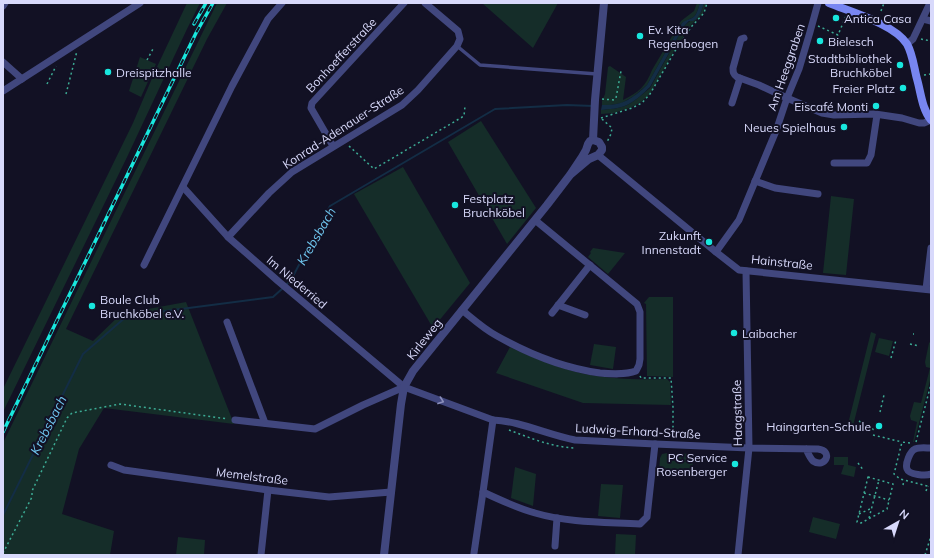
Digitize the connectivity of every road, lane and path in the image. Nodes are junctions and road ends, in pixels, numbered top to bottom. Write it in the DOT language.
graph roads {
  1 [pos="5,3"];
  2 [pos="140,3"];
  3 [pos="282,3"];
  4 [pos="404,3"];
  5 [pos="424,3"];
  6 [pos="604,3"];
  7 [pos="707,3"];
  8 [pos="818,3"];
  9 [pos="830,3"];
  10 [pos="884,3"];
  11 [pos="930,3"];
  12 [pos="3,6"];
  13 [pos="849,11"];
  14 [pos="881,11"];
  15 [pos="923,19"];
  16 [pos="931,21"];
  17 [pos="813,23"];
  18 [pos="744,38"];
  19 [pos="919,38"];
  20 [pos="931,41"];
  21 [pos="907,44"];
  22 [pos="457,46"];
  23 [pos="153,49"];
  24 [pos="78,50"];
  25 [pos="147,60"];
  26 [pos="3,62"];
  27 [pos="57,63"];
  28 [pos="621,71"];
  29 [pos="598,74"];
  30 [pos="740,78"];
  31 [pos="22,79"];
  32 [pos="47,84"];
  33 [pos="3,91"];
  34 [pos="66,94"];
  35 [pos="787,98"];
  36 [pos="596,99"];
  37 [pos="732,103"];
  38 [pos="466,106"];
  39 [pos="877,115"];
  40 [pos="598,116"];
  41 [pos="606,117"];
  42 [pos="930,118"];
  43 [pos="593,140"];
  44 [pos="343,141"];
  45 [pos="608,145"];
  46 [pos="333,146"];
  47 [pos="586,150"];
  48 [pos="596,155"];
  49 [pos="834,163"];
  50 [pos="570,175"];
  51 [pos="755,181"];
  52 [pos="183,186"];
  53 [pos="818,194"];
  54 [pos="535,220"];
  55 [pos="228,237"];
  56 [pos="931,248"];
  57 [pos="716,252"];
  58 [pos="144,265"];
  59 [pos="590,265"];
  60 [pos="746,270"];
  61 [pos="929,289"];
  62 [pos="558,305"];
  63 [pos="462,310"];
  64 [pos="552,313"];
  65 [pos="585,315"];
  66 [pos="227,322"];
  67 [pos="896,340"];
  68 [pos="910,344"];
  69 [pos="919,346"];
  70 [pos="891,358"];
  71 [pos="636,371"];
  72 [pos="931,384"];
  73 [pos="404,387"];
  74 [pos="884,395"];
  75 [pos="880,412"];
  76 [pos="235,420"];
  77 [pos="493,420"];
  78 [pos="860,421"];
  79 [pos="265,423"];
  80 [pos="874,430"];
  81 [pos="873,435"];
  82 [pos="902,442"];
  83 [pos="655,444"];
  84 [pos="673,445"];
  85 [pos="749,448"];
  86 [pos="931,448"];
  87 [pos="806,449"];
  88 [pos="915,449"];
  89 [pos="858,463"];
  90 [pos="111,465"];
  91 [pos="864,471"];
  92 [pos="931,474"];
  93 [pos="879,480"];
  94 [pos="904,480"];
  95 [pos="903,485"];
  96 [pos="928,486"];
  97 [pos="268,490"];
  98 [pos="926,491"];
  99 [pos="391,492"];
  100 [pos="483,492"];
  101 [pos="864,494"];
  102 [pos="875,496"];
  103 [pos="889,500"];
  104 [pos="872,508"];
  105 [pos="859,514"];
  106 [pos="557,518"];
  107 [pos="869,518"];
  108 [pos="931,536"];
  109 [pos="555,546"];
  110 [pos="3,553"];
  111 [pos="474,553"];
  112 [pos="261,555"];
  113 [pos="384,555"];
  114 [pos="738,555"];
  115 [pos="925,555"];
  1 -- 12 [label="street"];
  2 -- 31 [label="street"];
  3 -- 52 [label="street"];
  4 -- 46 [label="street, Bonhoefferstraße"];
  5 -- 22 [label="street"];
  6 -- 29 [label="street"];
  7 -- 41 [label="path"];
  8 -- 17 [label="street, Am Heeggraben"];
  9 -- 13 [label="main road"];
  10 -- 14 [label="path"];
  11 -- 15 [label="street"];
  13 -- 17 [label="path"];
  13 -- 21 [label="main road"];
  15 -- 16 [label="street"];
  15 -- 21 [label="street"];
  17 -- 35 [label="street, Am Heeggraben"];
  18 -- 30 [label="street"];
  19 -- 20 [label="path"];
  21 -- 42 [label="main road"];
  22 -- 29 [label="lane"];
  22 -- 44 [label="street, Konrad-Adenauer-Straße"];
  23 -- 25 [label="path"];
  24 -- 34 [label="path"];
  26 -- 31 [label="street"];
  27 -- 32 [label="path"];
  28 -- 36 [label="path"];
  29 -- 36 [label="street"];
  30 -- 35 [label="street"];
  30 -- 37 [label="street"];
  31 -- 33 [label="street"];
  35 -- 39 [label="street"];
  35 -- 51 [label="street, Am Heeggraben"];
  36 -- 40 [label="street"];
  38 -- 44 [label="path"];
  39 -- 42 [label="street"];
  39 -- 49 [label="street"];
  40 -- 43 [label="street"];
  40 -- 45 [label="path"];
  43 -- 47 [label="street"];
  43 -- 48 [label="street"];
  44 -- 46 [label="street, Konrad-Adenauer-Straße"];
  46 -- 55 [label="street, Konrad-Adenauer-Straße"];
  47 -- 48 [label="street"];
  47 -- 50 [label="street, Kirleweg"];
  48 -- 50 [label="street, Kirleweg"];
  48 -- 57 [label="street, Hainstraße"];
  50 -- 54 [label="street, Kirleweg"];
  51 -- 53 [label="street"];
  51 -- 57 [label="street, Am Heeggraben"];
  52 -- 55 [label="street, Im Niederried"];
  52 -- 58 [label="street"];
  54 -- 59 [label="street"];
  54 -- 63 [label="street, Kirleweg"];
  55 -- 73 [label="street, Im Niederried"];
  56 -- 61 [label="street"];
  57 -- 60 [label="street, Hainstraße"];
  59 -- 62 [label="street"];
  59 -- 71 [label="street"];
  60 -- 61 [label="street, Hainstraße"];
  60 -- 85 [label="street, Haagstraße"];
  62 -- 64 [label="street"];
  62 -- 65 [label="street"];
  63 -- 71 [label="street"];
  63 -- 73 [label="street, Kirleweg"];
  66 -- 79 [label="street"];
  67 -- 70 [label="path"];
  68 -- 69 [label="path"];
  71 -- 84 [label="path"];
  72 -- 88 [label="path"];
  73 -- 77 [label="street, Ludwig-Erhard-Straße, one-way"];
  73 -- 79 [label="street"];
  73 -- 99 [label="street, Kirleweg"];
  74 -- 75 [label="path"];
  76 -- 79 [label="street"];
  76 -- 110 [label="path"];
  77 -- 83 [label="street, Ludwig-Erhard-Straße"];
  77 -- 100 [label="street"];
  78 -- 80 [label="path"];
  81 -- 82 [label="path"];
  83 -- 84 [label="street, Ludwig-Erhard-Straße"];
  83 -- 106 [label="street"];
  84 -- 85 [label="street, Ludwig-Erhard-Straße"];
  85 -- 87 [label="street, Ludwig-Erhard-Straße"];
  85 -- 114 [label="street, Haagstraße"];
  86 -- 88 [label="street"];
  88 -- 92 [label="street"];
  89 -- 91 [label="path"];
  90 -- 97 [label="street, Memelstraße"];
  93 -- 101 [label="path"];
  93 -- 102 [label="path"];
  93 -- 103 [label="path"];
  94 -- 95 [label="path"];
  96 -- 98 [label="path"];
  97 -- 99 [label="street, Memelstraße"];
  97 -- 112 [label="street"];
  99 -- 113 [label="street, Kirleweg"];
  100 -- 106 [label="street"];
  100 -- 111 [label="street"];
  101 -- 102 [label="path"];
  101 -- 105 [label="path"];
  102 -- 103 [label="path"];
  102 -- 104 [label="path"];
  103 -- 107 [label="path"];
  104 -- 105 [label="path"];
  104 -- 107 [label="path"];
  105 -- 107 [label="path"];
  106 -- 109 [label="street"];
  108 -- 115 [label="path"];
}
